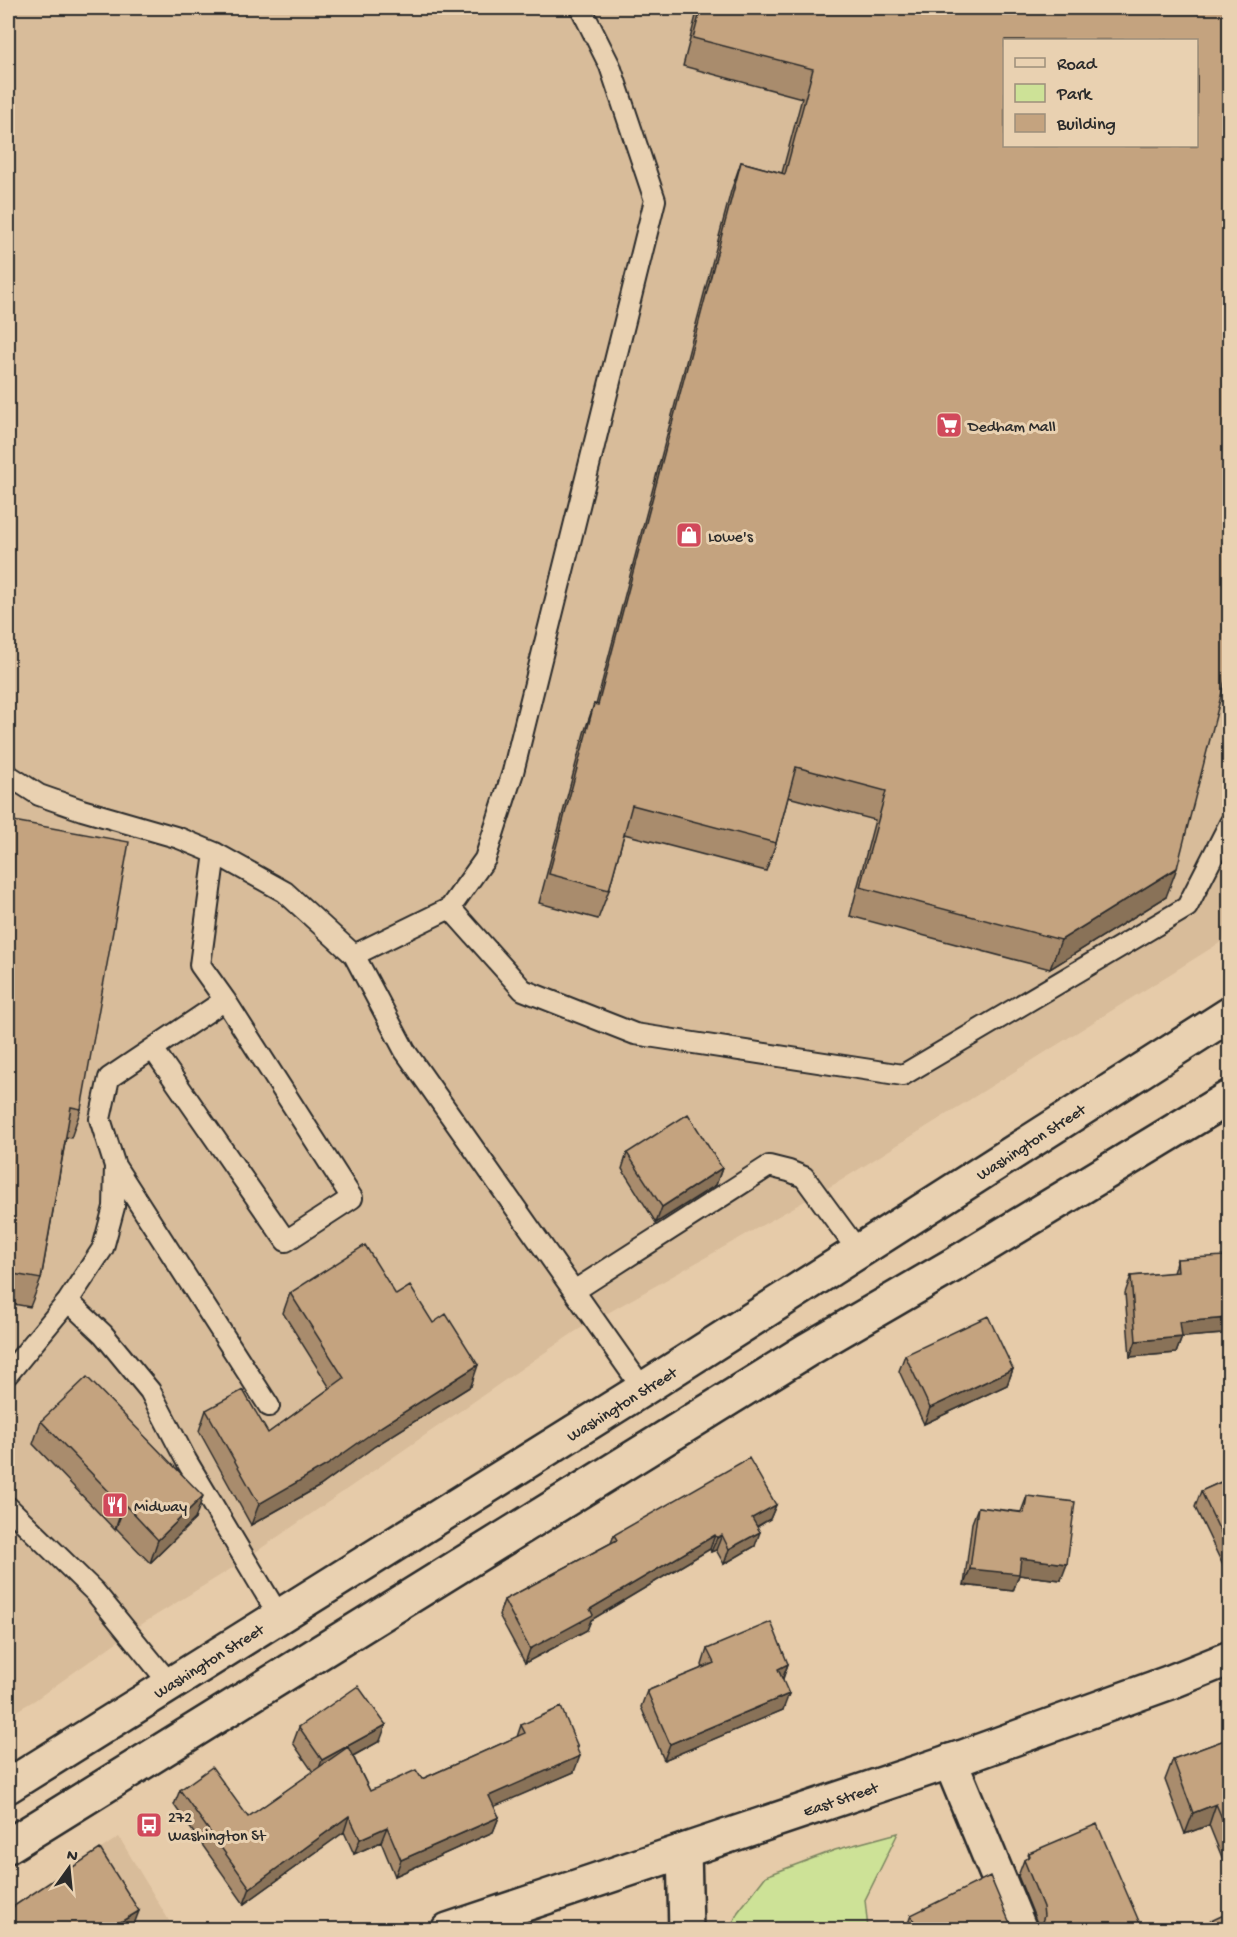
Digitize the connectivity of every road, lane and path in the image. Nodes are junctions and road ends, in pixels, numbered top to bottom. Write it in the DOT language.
graph roads {
  1 [pos="581,8"];
  2 [pos="8,775"];
  3 [pos="1230,823"];
  4 [pos="215,854"];
  5 [pos="450,908"];
  6 [pos="354,956"];
  7 [pos="225,1000"];
  8 [pos="1230,1014"];
  9 [pos="153,1049"];
  10 [pos="1230,1097"];
  11 [pos="115,1166"];
  12 [pos="859,1252"];
  13 [pos="574,1291"];
  14 [pos="68,1301"];
  15 [pos="8,1374"];
  16 [pos="643,1389"];
  17 [pos="269,1406"];
  18 [pos="8,1507"];
  19 [pos="279,1616"];
  20 [pos="1230,1658"];
  21 [pos="170,1684"];
  22 [pos="950,1761"];
  23 [pos="8,1786"];
  24 [pos="8,1846"];
  25 [pos="684,1851"];
  26 [pos="448,1929"];
  27 [pos="686,1929"];
  28 [pos="1020,1929"];
  1 -- 5 [label="lane"];
  2 -- 4 [label="lane"];
  3 -- 5 [label="lane"];
  4 -- 6 [label="lane"];
  4 -- 7 [label="lane"];
  5 -- 6 [label="lane"];
  6 -- 13 [label="lane"];
  7 -- 9 [label="lane"];
  7 -- 9 [label="lane"];
  8 -- 12 [label="main road, Washington Street"];
  9 -- 11 [label="lane"];
  10 -- 24 [label="main road"];
  11 -- 14 [label="lane"];
  11 -- 17 [label="lane"];
  12 -- 13 [label="lane"];
  12 -- 16 [label="main road, Washington Street"];
  13 -- 16 [label="lane"];
  14 -- 15 [label="lane"];
  14 -- 19 [label="lane"];
  16 -- 19 [label="main road, Washington Street"];
  18 -- 21 [label="lane"];
  19 -- 21 [label="main road, Washington Street"];
  20 -- 22 [label="main road, East Street"];
  21 -- 23 [label="main road, Washington Street"];
  22 -- 25 [label="main road, East Street"];
  22 -- 28 [label="main road"];
  25 -- 26 [label="main road, East Street"];
  25 -- 27 [label="main road"];
}
